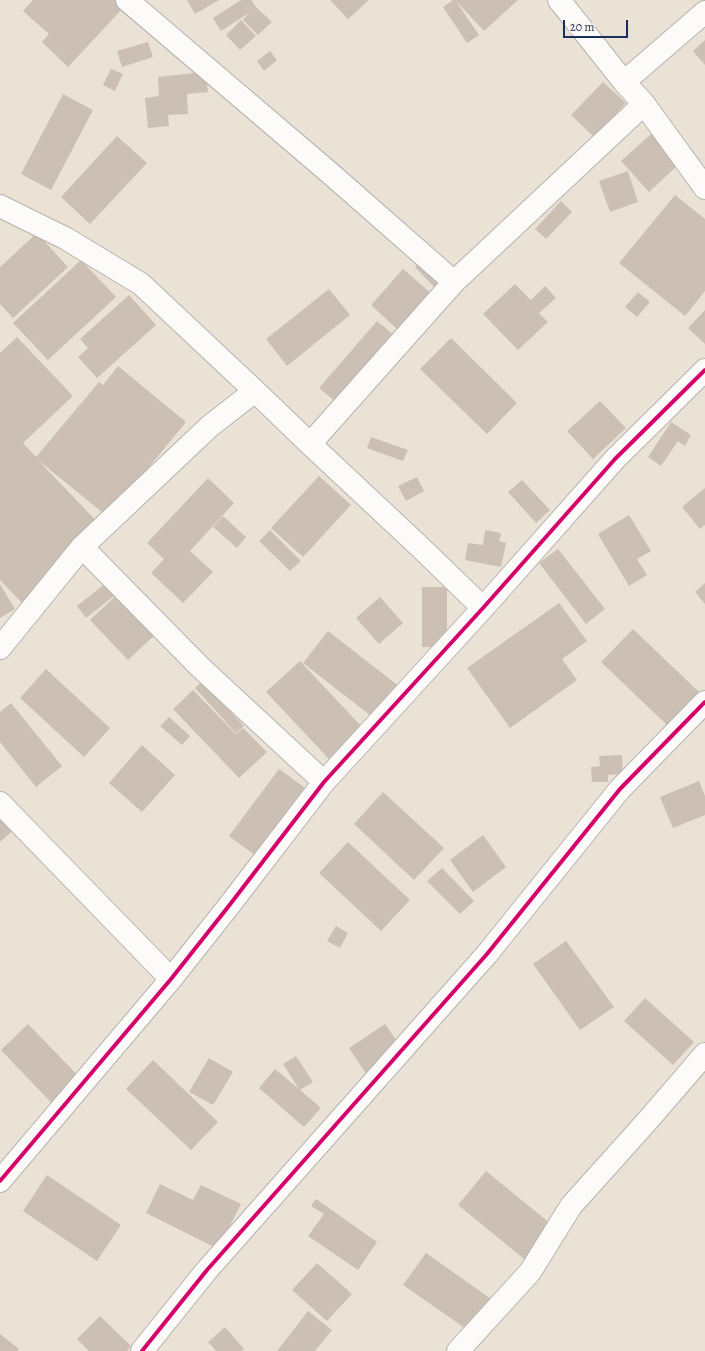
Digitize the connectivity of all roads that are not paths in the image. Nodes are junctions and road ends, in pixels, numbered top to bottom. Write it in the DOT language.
graph roads {
  1 [pos="127,0"];
  2 [pos="559,0"];
  3 [pos="705,12"];
  4 [pos="624,82"];
  5 [pos="644,104"];
  6 [pos="705,188"];
  7 [pos="0,206"];
  8 [pos="454,282"];
  9 [pos="705,370"];
  10 [pos="256,391"];
  11 [pos="310,444"];
  12 [pos="82,547"];
  13 [pos="482,608"];
  14 [pos="0,648"];
  15 [pos="705,702"];
  16 [pos="324,782"];
  17 [pos="0,803"];
  18 [pos="171,979"];
  19 [pos="705,1054"];
  20 [pos="1,1179"];
  21 [pos="142,1351"];
  22 [pos="458,1351"];
  1 -- 8 [label="street"];
  2 -- 4 [label="street"];
  3 -- 4 [label="street"];
  4 -- 5 [label="street"];
  5 -- 6 [label="street"];
  5 -- 8 [label="street"];
  7 -- 10 [label="street"];
  8 -- 11 [label="street"];
  9 -- 13 [label="street"];
  10 -- 11 [label="street"];
  10 -- 12 [label="street"];
  11 -- 13 [label="street"];
  12 -- 14 [label="street"];
  12 -- 16 [label="street"];
  13 -- 16 [label="street"];
  15 -- 21 [label="street"];
  16 -- 18 [label="street"];
  17 -- 18 [label="street"];
  18 -- 20 [label="street"];
  19 -- 22 [label="street"];
}
